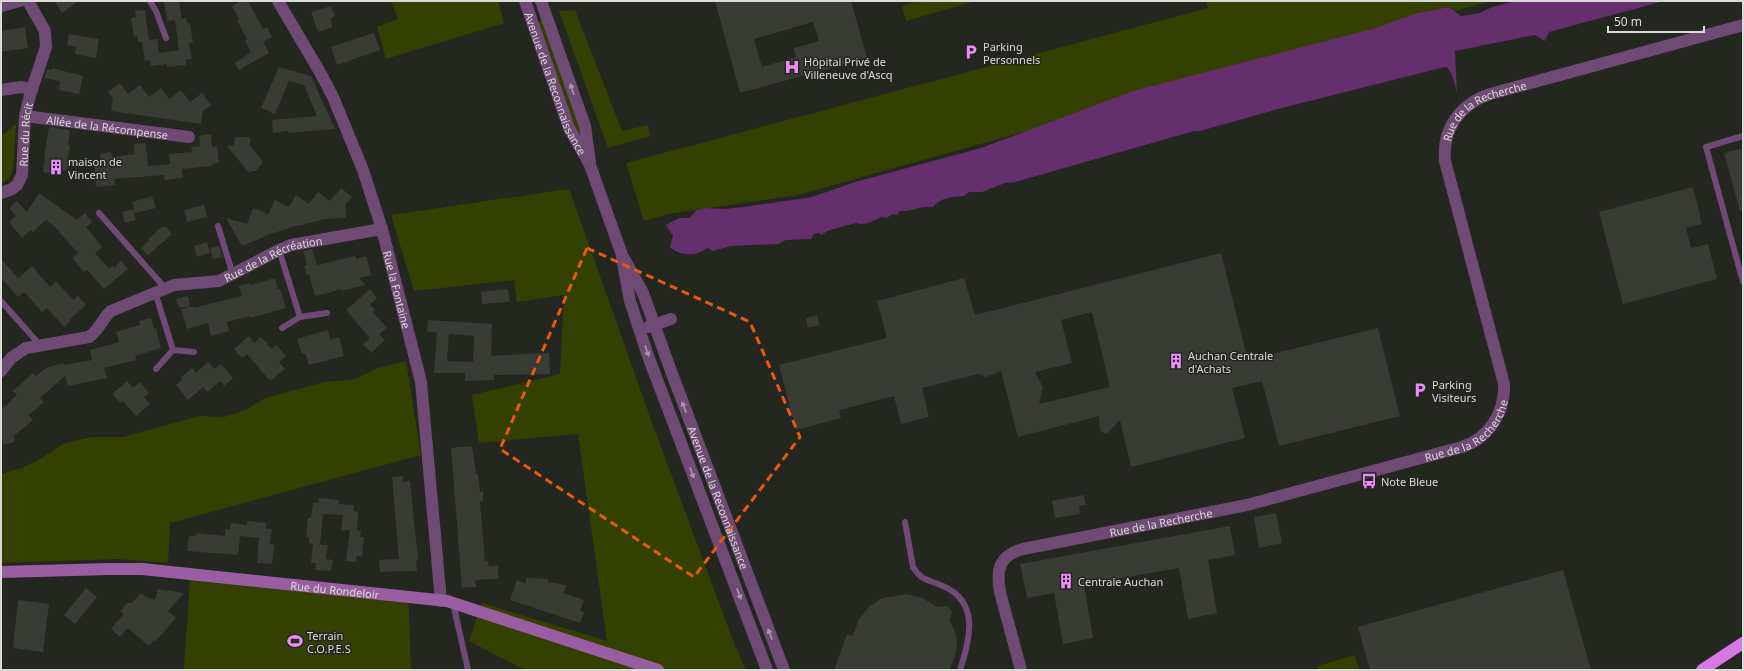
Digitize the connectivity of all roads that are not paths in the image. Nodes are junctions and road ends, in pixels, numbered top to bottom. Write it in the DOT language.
graph roads {
  1 [pos="20,1"];
  2 [pos="28,1"];
  3 [pos="150,1"];
  4 [pos="278,1"];
  5 [pos="525,1"];
  6 [pos="541,1"];
  7 [pos="1,6"];
  8 [pos="1743,25"];
  9 [pos="166,38"];
  10 [pos="1,90"];
  11 [pos="32,90"];
  12 [pos="26,116"];
  13 [pos="1743,136"];
  14 [pos="189,137"];
  15 [pos="590,165"];
  16 [pos="1,194"];
  17 [pos="99,213"];
  18 [pos="218,226"];
  19 [pos="382,230"];
  20 [pos="279,250"];
  21 [pos="622,255"];
  22 [pos="233,275"];
  23 [pos="1743,282"];
  24 [pos="160,290"];
  25 [pos="1,301"];
  26 [pos="327,313"];
  27 [pos="300,317"];
  28 [pos="671,319"];
  29 [pos="654,325"];
  30 [pos="282,328"];
  31 [pos="639,330"];
  32 [pos="40,345"];
  33 [pos="173,350"];
  34 [pos="194,352"];
  35 [pos="156,369"];
  36 [pos="1,371"];
  37 [pos="905,522"];
  38 [pos="1,572"];
  39 [pos="441,600"];
  40 [pos="453,603"];
  41 [pos="1743,643"];
  42 [pos="1743,646"];
  43 [pos="468,670"];
  44 [pos="658,670"];
  45 [pos="767,670"];
  46 [pos="784,670"];
  47 [pos="960,670"];
  48 [pos="1021,670"];
  49 [pos="1703,670"];
  1 -- 7 [label="street"];
  2 -- 11 [label="street, Rue du Récit"];
  3 -- 9 [label="lane"];
  4 -- 19 [label="street, Rue la Fontaine"];
  5 -- 15 [label="street, Avenue de la Reconnaissance"];
  15 -- 6 [label="street, Avenue de la Reconnaissance, one-way"];
  8 -- 48 [label="street, Rue de la Recherche"];
  10 -- 11 [label="street, Rue du Récit"];
  11 -- 12 [label="street, Rue du Récit"];
  12 -- 14 [label="street, Allée de la Récompense"];
  12 -- 16 [label="street, Rue du Récit"];
  13 -- 23 [label="lane"];
  15 -- 21 [label="street, Avenue de la Reconnaissance"];
  17 -- 24 [label="lane"];
  18 -- 22 [label="lane"];
  19 -- 20 [label="street, Rue de la Récréation"];
  19 -- 39 [label="street, Rue la Fontaine"];
  20 -- 22 [label="street, Rue de la Récréation"];
  20 -- 27 [label="lane"];
  21 -- 29 [label="street, Avenue de la Reconnaissance"];
  21 -- 31 [label="street, Avenue de la Reconnaissance"];
  22 -- 24 [label="street, Rue de la Récréation"];
  24 -- 32 [label="street, Rue de la Récréation"];
  24 -- 33 [label="lane"];
  25 -- 32 [label="lane"];
  26 -- 27 [label="lane"];
  27 -- 30 [label="lane"];
  28 -- 29 [label="street"];
  29 -- 31 [label="street"];
  46 -- 29 [label="street, Avenue de la Reconnaissance, one-way"];
  31 -- 45 [label="street, Avenue de la Reconnaissance, one-way"];
  32 -- 36 [label="street, Rue de la Récréation"];
  33 -- 34 [label="lane"];
  33 -- 35 [label="lane"];
  37 -- 47 [label="lane"];
  38 -- 39 [label="street, Rue du Rondeloir"];
  39 -- 40 [label="street, Rue du Rondeloir"];
  40 -- 43 [label="lane"];
  40 -- 44 [label="street, Rue du Rondeloir"];
  41 -- 49 [label="highway"];
  42 -- 49 [label="highway"];
}
